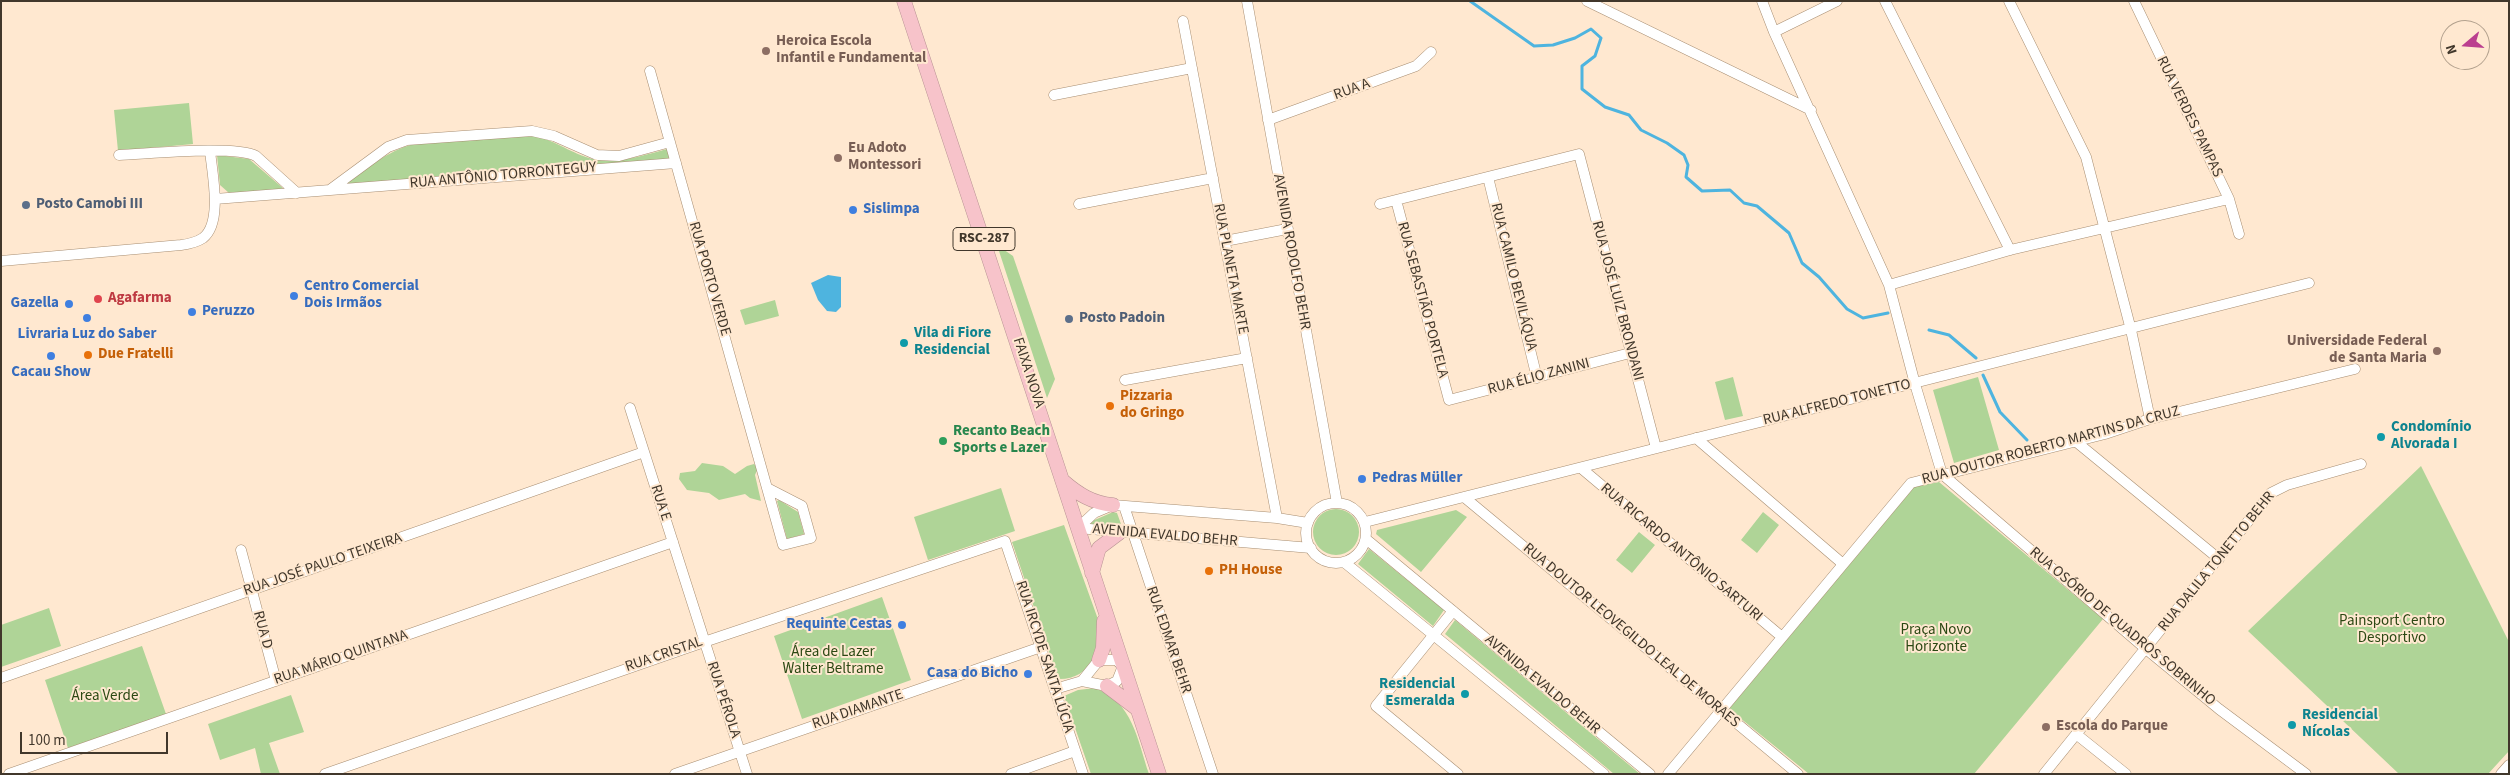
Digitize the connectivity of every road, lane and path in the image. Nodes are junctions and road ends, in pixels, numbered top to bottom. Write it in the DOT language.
graph roads {
  1 [pos="904,1"];
  2 [pos="1247,1"];
  3 [pos="1587,1"];
  4 [pos="1762,1"];
  5 [pos="1837,1"];
  6 [pos="1884,1"];
  7 [pos="2009,1"];
  8 [pos="2134,1"];
  9 [pos="1183,21"];
  10 [pos="1774,32"];
  11 [pos="1431,52"];
  12 [pos="1192,68"];
  13 [pos="650,71"];
  14 [pos="1054,95"];
  15 [pos="1811,110"];
  16 [pos="1268,120"];
  17 [pos="670,142"];
  18 [pos="210,151"];
  19 [pos="119,155"];
  20 [pos="676,163"];
  21 [pos="1488,177"];
  22 [pos="1213,178"];
  23 [pos="330,190"];
  24 [pos="297,193"];
  25 [pos="215,199"];
  26 [pos="2229,199"];
  27 [pos="1396,200"];
  28 [pos="1079,204"];
  29 [pos="1380,204"];
  30 [pos="2105,228"];
  31 [pos="1287,229"];
  32 [pos="2239,234"];
  33 [pos="1225,241"];
  34 [pos="2010,250"];
  35 [pos="1,260"];
  36 [pos="2309,283"];
  37 [pos="1889,285"];
  38 [pos="2131,330"];
  39 [pos="1630,353"];
  40 [pos="1247,358"];
  41 [pos="2356,369"];
  42 [pos="1537,378"];
  43 [pos="1125,380"];
  44 [pos="1915,384"];
  45 [pos="1449,400"];
  46 [pos="630,408"];
  47 [pos="2150,419"];
  48 [pos="1696,438"];
  49 [pos="2074,440"];
  50 [pos="1656,448"];
  51 [pos="644,452"];
  52 [pos="2361,464"];
  53 [pos="1580,468"];
  54 [pos="1942,474"];
  55 [pos="1062,480"];
  56 [pos="767,488"];
  57 [pos="1464,497"];
  58 [pos="1337,502"];
  59 [pos="1118,506"];
  60 [pos="1277,518"];
  61 [pos="1364,522"];
  62 [pos="1308,523"];
  63 [pos="1078,528"];
  64 [pos="1125,534"];
  65 [pos="1366,539"];
  66 [pos="1005,541"];
  67 [pos="673,542"];
  68 [pos="1310,548"];
  69 [pos="242,550"];
  70 [pos="2219,559"];
  71 [pos="1344,562"];
  72 [pos="1843,564"];
  73 [pos="1092,572"];
  74 [pos="252,590"];
  75 [pos="690,597"];
  76 [pos="1104,610"];
  77 [pos="1453,611"];
  78 [pos="1434,635"];
  79 [pos="1782,637"];
  80 [pos="704,642"];
  81 [pos="1041,646"];
  82 [pos="2146,649"];
  83 [pos="1099,660"];
  84 [pos="1123,666"];
  85 [pos="1,678"];
  86 [pos="276,681"];
  87 [pos="1082,681"];
  88 [pos="1107,686"];
  89 [pos="1054,689"];
  90 [pos="1137,709"];
  91 [pos="1720,710"];
  92 [pos="2076,734"];
  93 [pos="1075,751"];
  94 [pos="739,752"];
  95 [pos="2509,765"];
  96 [pos="9,774"];
  97 [pos="325,774"];
  98 [pos="676,774"];
  99 [pos="747,774"];
  100 [pos="1011,774"];
  101 [pos="1083,774"];
  102 [pos="1159,774"];
  103 [pos="1212,774"];
  104 [pos="1458,774"];
  105 [pos="1604,774"];
  106 [pos="1650,774"];
  107 [pos="1668,774"];
  108 [pos="1798,774"];
  109 [pos="2044,774"];
  110 [pos="2126,774"];
  111 [pos="2306,774"];
  112 [pos="2501,774"];
  1 -- 55 [label="highway, FAIXA NOVA / RSC-287"];
  2 -- 16 [label="street, AVENIDA RODOLFO BEHR"];
  3 -- 15 [label="street"];
  4 -- 10 [label="street"];
  5 -- 10 [label="street"];
  6 -- 34 [label="street"];
  7 -- 30 [label="street"];
  8 -- 26 [label="street, RUA VERDES PAMPAS"];
  9 -- 12 [label="street, RUA PLANETA MARTE"];
  10 -- 15 [label="street"];
  11 -- 16 [label="street, RUA A"];
  12 -- 14 [label="street"];
  12 -- 22 [label="street, RUA PLANETA MARTE"];
  13 -- 17 [label="street, RUA PORTO VERDE"];
  15 -- 37 [label="street"];
  16 -- 31 [label="street, AVENIDA RODOLFO BEHR"];
  17 -- 20 [label="street, RUA PORTO VERDE"];
  17 -- 23 [label="street, RUA ANTÔNIO TORRONTEGUY"];
  18 -- 19 [label="street"];
  18 -- 24 [label="street"];
  18 -- 25 [label="street"];
  20 -- 23 [label="street, RUA ANTÔNIO TORRONTEGUY"];
  20 -- 56 [label="street, RUA PORTO VERDE"];
  21 -- 27 [label="street"];
  21 -- 39 [label="street, RUA JOSÉ LUIZ BRONDANI"];
  21 -- 42 [label="street, RUA CAMILO BEVILÁQUA"];
  22 -- 28 [label="street"];
  22 -- 33 [label="street, RUA PLANETA MARTE"];
  23 -- 24 [label="street, RUA ANTÔNIO TORRONTEGUY"];
  24 -- 25 [label="street, RUA ANTÔNIO TORRONTEGUY"];
  25 -- 35 [label="street"];
  26 -- 30 [label="street"];
  26 -- 32 [label="street, RUA VERDES PAMPAS"];
  27 -- 29 [label="street"];
  27 -- 45 [label="street, RUA SEBASTIÃO PORTELA"];
  30 -- 34 [label="street"];
  30 -- 38 [label="street"];
  31 -- 33 [label="street"];
  31 -- 58 [label="street, AVENIDA RODOLFO BEHR"];
  33 -- 40 [label="street, RUA PLANETA MARTE"];
  34 -- 37 [label="street"];
  36 -- 38 [label="street, RUA ALFREDO TONETTO"];
  37 -- 44 [label="street"];
  38 -- 44 [label="street, RUA ALFREDO TONETTO"];
  38 -- 47 [label="street"];
  39 -- 42 [label="street, RUA ÉLIO ZANINI"];
  39 -- 50 [label="street, RUA JOSÉ LUIZ BRONDANI"];
  40 -- 43 [label="street"];
  40 -- 60 [label="street, RUA PLANETA MARTE"];
  41 -- 47 [label="street, RUA DOUTOR ROBERTO MARTINS DA CRUZ"];
  42 -- 45 [label="street, RUA ÉLIO ZANINI"];
  44 -- 48 [label="street, RUA ALFREDO TONETTO"];
  44 -- 54 [label="street"];
  46 -- 51 [label="street, RUA E"];
  47 -- 49 [label="street, RUA DOUTOR ROBERTO MARTINS DA CRUZ"];
  48 -- 50 [label="street, RUA ALFREDO TONETTO"];
  48 -- 72 [label="street"];
  49 -- 54 [label="street, RUA DOUTOR ROBERTO MARTINS DA CRUZ"];
  49 -- 70 [label="street"];
  50 -- 53 [label="street, RUA ALFREDO TONETTO"];
  51 -- 67 [label="street, RUA E"];
  51 -- 74 [label="street, RUA JOSÉ PAULO TEIXEIRA"];
  52 -- 70 [label="street, RUA DALILA TONETTO BEHR"];
  53 -- 57 [label="street, RUA ALFREDO TONETTO"];
  53 -- 79 [label="street, RUA RICARDO ANTÔNIO SARTURI"];
  54 -- 72 [label="street, RUA DOUTOR ROBERTO MARTINS DA CRUZ"];
  54 -- 82 [label="street, RUA OSÓRIO DE QUADROS SOBRINHO"];
  55 -- 59 [label="highway"];
  55 -- 63 [label="highway, FAIXA NOVA / RSC-287"];
  56 -- 56 [label="street, RUA PORTO VERDE"];
  57 -- 61 [label="street, RUA ALFREDO TONETTO"];
  57 -- 91 [label="street, RUA DOUTOR LEOVEGILDO LEAL DE MORAES"];
  58 -- 61 [label="street"];
  58 -- 62 [label="street"];
  59 -- 60 [label="street, AVENIDA EVALDO BEHR"];
  59 -- 63 [label="street, AVENIDA EVALDO BEHR"];
  59 -- 64 [label="street, RUA EDMAR BEHR"];
  60 -- 62 [label="street, AVENIDA EVALDO BEHR"];
  61 -- 65 [label="street"];
  62 -- 68 [label="street"];
  63 -- 64 [label="street, AVENIDA EVALDO BEHR"];
  63 -- 73 [label="highway, FAIXA NOVA / RSC-287"];
  64 -- 68 [label="street, AVENIDA EVALDO BEHR"];
  64 -- 73 [label="highway"];
  64 -- 103 [label="street, RUA EDMAR BEHR"];
  65 -- 71 [label="street"];
  65 -- 77 [label="street, AVENIDA EVALDO BEHR"];
  66 -- 80 [label="street, RUA CRISTAL"];
  66 -- 81 [label="street, RUA IRCYDE SANTA LÚCIA"];
  67 -- 75 [label="street, RUA E"];
  67 -- 86 [label="street, RUA MÁRIO QUINTANA"];
  68 -- 71 [label="street"];
  69 -- 74 [label="street, RUA D"];
  70 -- 82 [label="street, RUA DALILA TONETTO BEHR"];
  71 -- 78 [label="street, AVENIDA EVALDO BEHR"];
  72 -- 79 [label="street, RUA DOUTOR ROBERTO MARTINS DA CRUZ"];
  73 -- 76 [label="highway, FAIXA NOVA / RSC-287"];
  74 -- 85 [label="street, RUA JOSÉ PAULO TEIXEIRA"];
  74 -- 86 [label="street, RUA D"];
  75 -- 80 [label="street, RUA PÉROLA"];
  76 -- 83 [label="highway"];
  76 -- 84 [label="highway, FAIXA NOVA / RSC-287"];
  77 -- 78 [label="street"];
  77 -- 106 [label="street, AVENIDA EVALDO BEHR"];
  78 -- 104 [label="street"];
  78 -- 105 [label="street, AVENIDA EVALDO BEHR"];
  79 -- 91 [label="street, RUA DOUTOR ROBERTO MARTINS DA CRUZ"];
  80 -- 94 [label="street, RUA PÉROLA"];
  80 -- 97 [label="street, RUA CRISTAL"];
  81 -- 89 [label="street, RUA IRCYDE SANTA LÚCIA"];
  81 -- 94 [label="street, RUA DIAMANTE"];
  82 -- 92 [label="street, RUA DALILA TONETTO BEHR"];
  82 -- 111 [label="street, RUA OSÓRIO DE QUADROS SOBRINHO"];
  83 -- 84 [label="street"];
  83 -- 87 [label="street"];
  84 -- 88 [label="street"];
  84 -- 90 [label="highway, FAIXA NOVA / RSC-287"];
  86 -- 96 [label="street, RUA MÁRIO QUINTANA"];
  87 -- 88 [label="street"];
  87 -- 89 [label="street"];
  88 -- 90 [label="highway"];
  89 -- 93 [label="street, RUA IRCYDE SANTA LÚCIA"];
  90 -- 102 [label="highway, FAIXA NOVA / RSC-287"];
  91 -- 107 [label="street, RUA DOUTOR ROBERTO MARTINS DA CRUZ"];
  91 -- 108 [label="street, RUA DOUTOR LEOVEGILDO LEAL DE MORAES"];
  92 -- 109 [label="street, RUA DALILA TONETTO BEHR"];
  92 -- 110 [label="street"];
  93 -- 100 [label="street"];
  93 -- 101 [label="street, RUA IRCYDE SANTA LÚCIA"];
  94 -- 98 [label="street, RUA DIAMANTE"];
  94 -- 99 [label="street, RUA PÉROLA"];
  95 -- 112 [label="street"];
}
